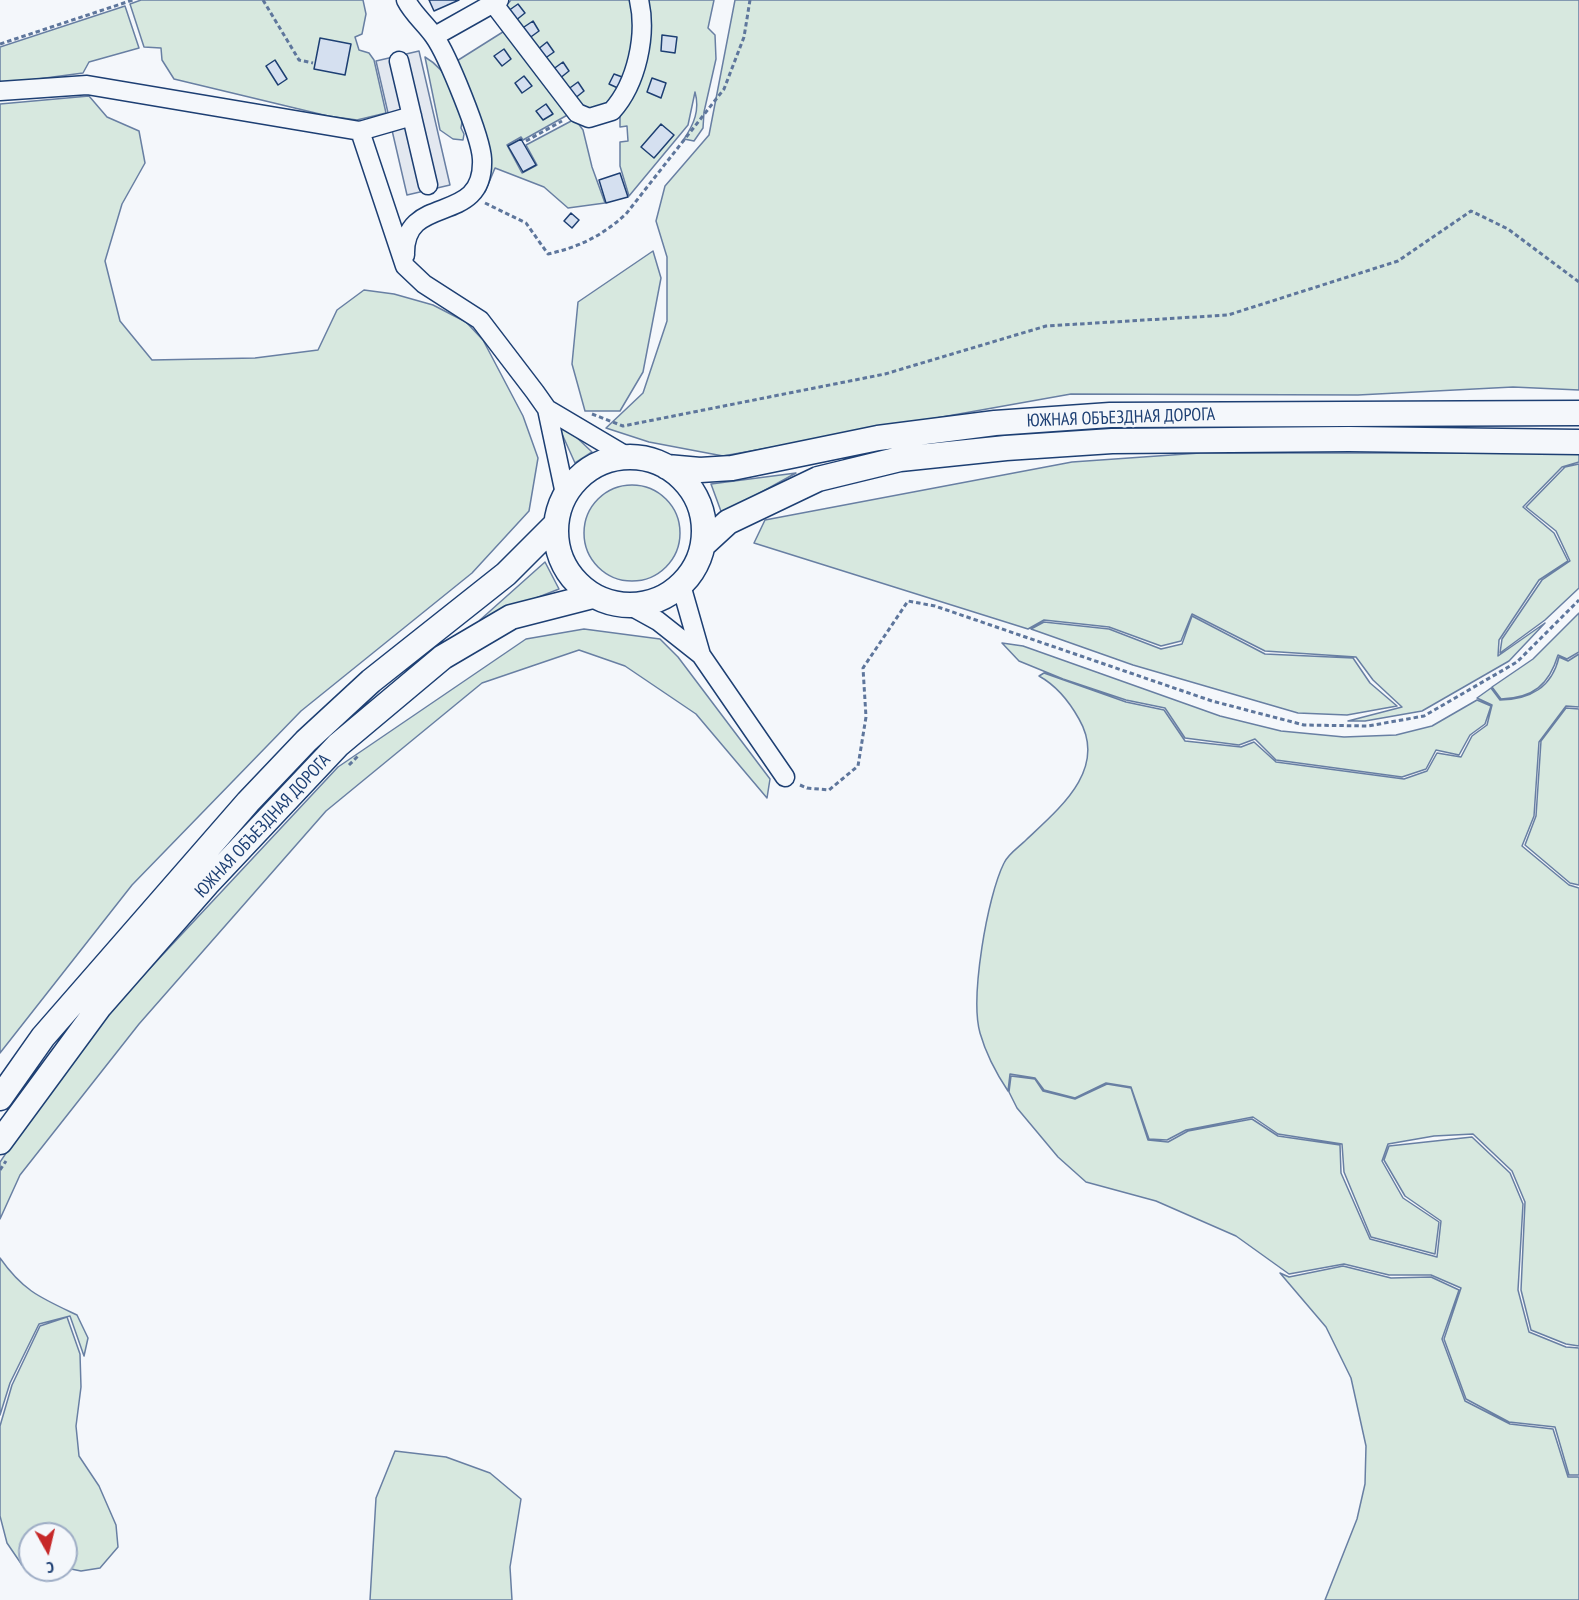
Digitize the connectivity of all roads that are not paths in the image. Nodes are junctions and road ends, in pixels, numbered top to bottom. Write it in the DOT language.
graph roads {
  1 [pos="406,0"];
  2 [pos="639,0"];
  3 [pos="496,2"];
  4 [pos="435,36"];
  5 [pos="399,62"];
  6 [pos="0,92"];
  7 [pos="412,116"];
  8 [pos="360,131"];
  9 [pos="428,185"];
  10 [pos="405,266"];
  11 [pos="547,409"];
  12 [pos="1464,412"];
  13 [pos="1579,413"];
  14 [pos="1462,441"];
  15 [pos="1579,442"];
  16 [pos="628,457"];
  17 [pos="667,467"];
  18 [pos="565,494"];
  19 [pos="555,525"];
  20 [pos="703,545"];
  21 [pos="681,585"];
  22 [pos="593,596"];
  23 [pos="629,605"];
  24 [pos="701,655"];
  25 [pos="786,777"];
  26 [pos="0,1098"];
  27 [pos="6,1147"];
  1 -- 4 [label="lane"];
  2 -- 3 [label="lane"];
  3 -- 4 [label="lane"];
  4 -- 10 [label="lane"];
  5 -- 7 [label="lane"];
  6 -- 8 [label="lane"];
  7 -- 8 [label="lane"];
  7 -- 9 [label="lane"];
  8 -- 10 [label="lane"];
  10 -- 11 [label="lane"];
  11 -- 16 [label="lane"];
  11 -- 18 [label="lane"];
  12 -- 13 [label="main road, ЮЖНАЯ ОБЪЕЗДНАЯ ДОРОГА"];
  12 -- 14 [label="main road"];
  12 -- 17 [label="main road, ЮЖНАЯ ОБЪЕЗДНАЯ ДОРОГА"];
  14 -- 15 [label="main road, ЮЖНАЯ ОБЪЕЗДНАЯ ДОРОГА"];
  14 -- 20 [label="main road, ЮЖНАЯ ОБЪЕЗДНАЯ ДОРОГА"];
  16 -- 17 [label="main road"];
  16 -- 18 [label="main road"];
  17 -- 20 [label="main road"];
  18 -- 19 [label="main road"];
  19 -- 22 [label="main road"];
  19 -- 26 [label="main road, ЮЖНАЯ ОБЪЕЗДНАЯ ДОРОГА"];
  20 -- 21 [label="main road"];
  21 -- 23 [label="main road"];
  21 -- 24 [label="lane"];
  22 -- 23 [label="main road"];
  22 -- 27 [label="main road, ЮЖНАЯ ОБЪЕЗДНАЯ ДОРОГА"];
  23 -- 24 [label="lane"];
  24 -- 25 [label="lane"];
}
